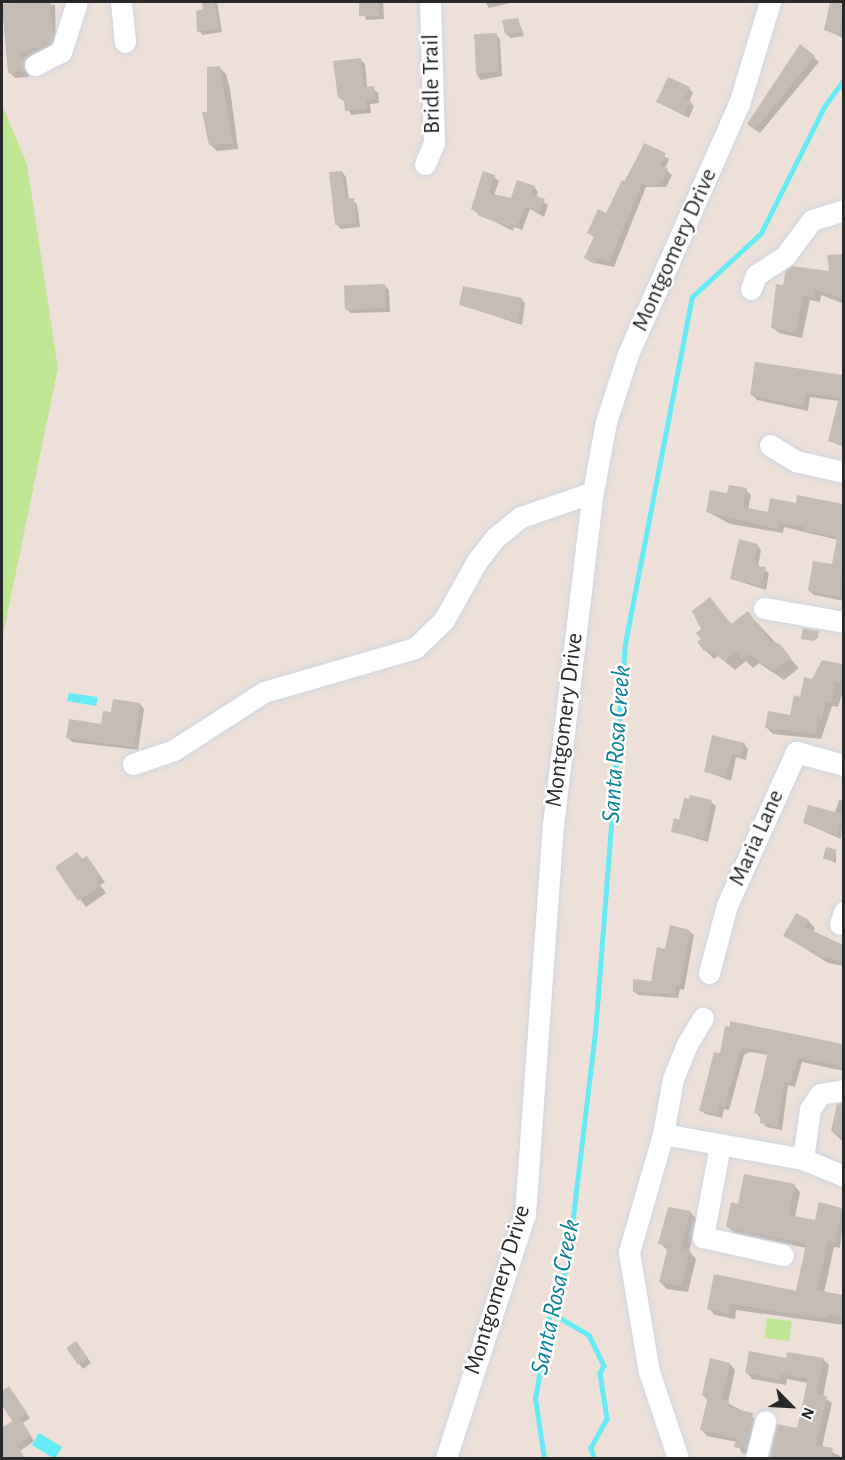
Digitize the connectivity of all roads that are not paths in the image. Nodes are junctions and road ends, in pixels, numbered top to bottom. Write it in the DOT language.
graph roads {
  1 [pos="77,2"];
  2 [pos="121,2"];
  3 [pos="430,2"];
  4 [pos="770,2"];
  5 [pos="125,42"];
  6 [pos="35,65"];
  7 [pos="425,164"];
  8 [pos="839,211"];
  9 [pos="750,289"];
  10 [pos="770,445"];
  11 [pos="843,472"];
  12 [pos="593,492"];
  13 [pos="764,608"];
  14 [pos="843,622"];
  15 [pos="133,764"];
  16 [pos="843,765"];
  17 [pos="710,973"];
  18 [pos="703,1018"];
  19 [pos="843,1090"];
  20 [pos="663,1134"];
  21 [pos="720,1145"];
  22 [pos="803,1160"];
  23 [pos="843,1176"];
  24 [pos="783,1255"];
  25 [pos="765,1421"];
  26 [pos="681,1457"];
  27 [pos="446,1458"];
  28 [pos="756,1458"];
  1 -- 6 [label="street"];
  2 -- 5 [label="street"];
  3 -- 7 [label="street, Bridle Trail"];
  4 -- 12 [label="street, Montgomery Drive"];
  8 -- 9 [label="street"];
  10 -- 11 [label="street"];
  12 -- 15 [label="street"];
  12 -- 27 [label="street, Montgomery Drive"];
  13 -- 14 [label="street"];
  16 -- 17 [label="street, Maria Lane"];
  18 -- 20 [label="street"];
  19 -- 22 [label="street"];
  20 -- 21 [label="street"];
  20 -- 26 [label="street"];
  21 -- 22 [label="street"];
  21 -- 24 [label="street"];
  22 -- 23 [label="street"];
  25 -- 28 [label="street"];
}
